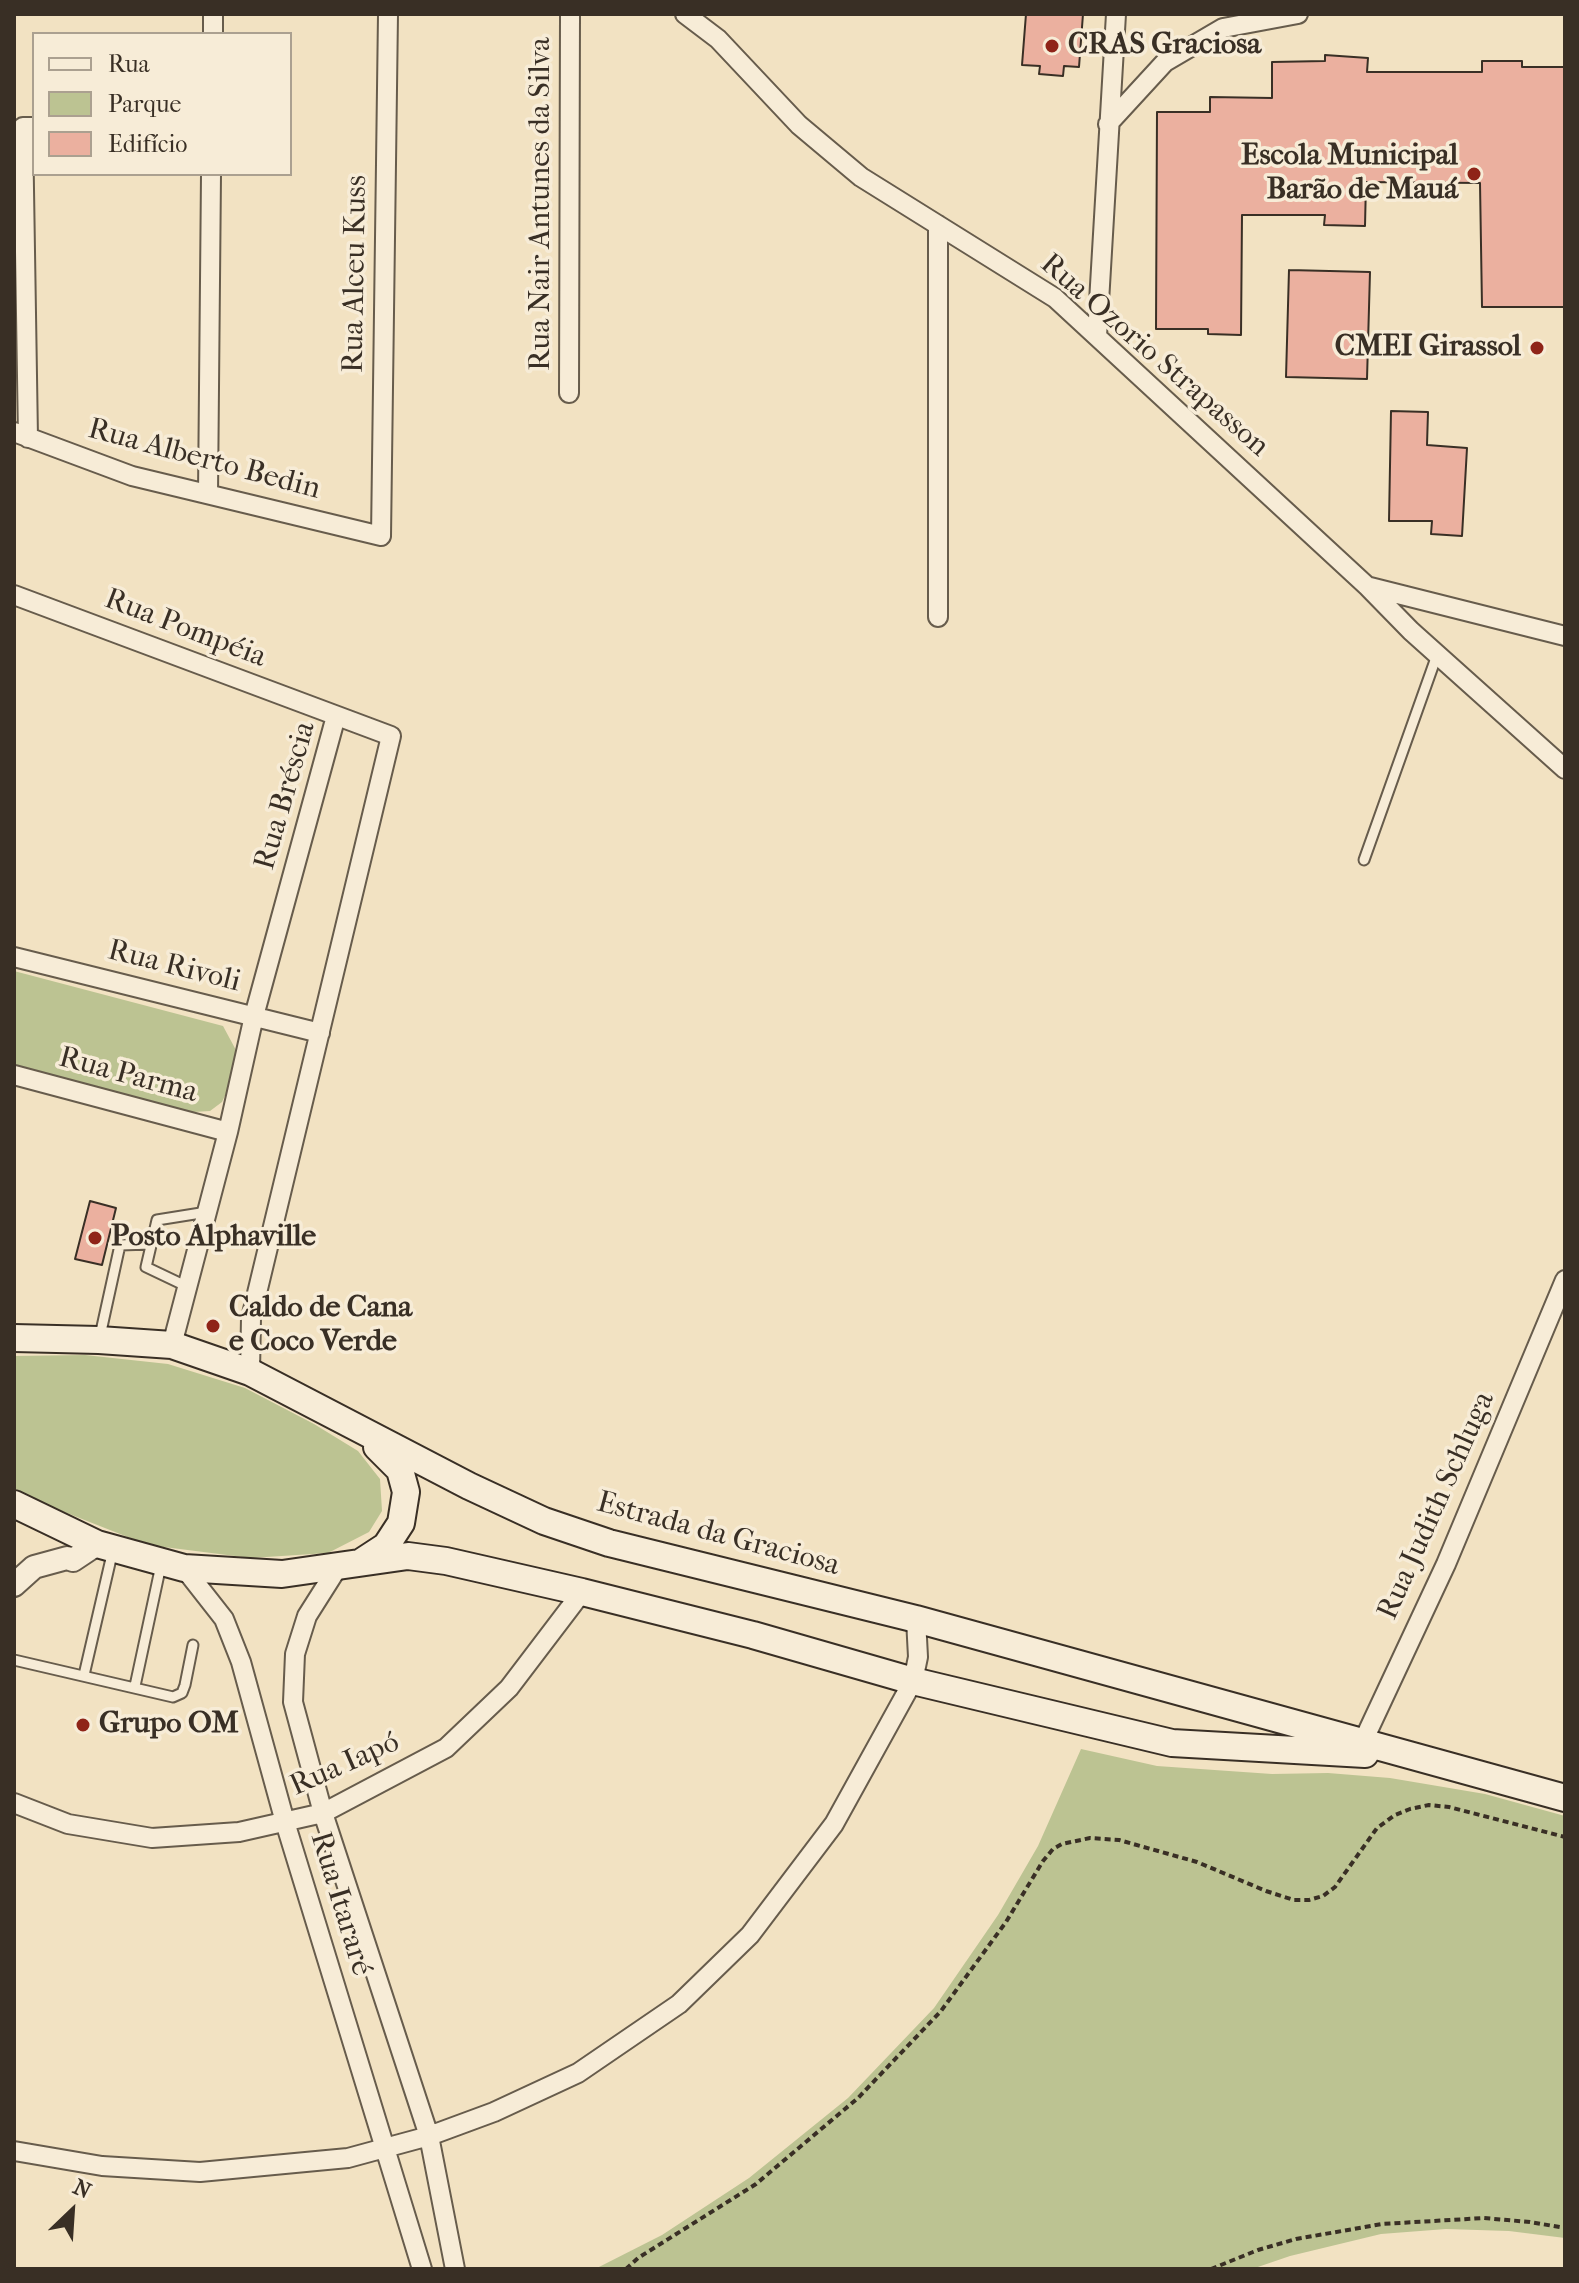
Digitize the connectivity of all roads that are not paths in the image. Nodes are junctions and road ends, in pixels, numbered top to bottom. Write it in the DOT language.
graph roads {
  1 [pos="388,14"];
  2 [pos="570,14"];
  3 [pos="685,14"];
  4 [pos="1116,14"];
  5 [pos="1298,14"];
  6 [pos="1108,124"];
  7 [pos="32,127"];
  8 [pos="211,176"];
  9 [pos="938,225"];
  10 [pos="1097,336"];
  11 [pos="569,393"];
  12 [pos="21,435"];
  13 [pos="208,494"];
  14 [pos="381,536"];
  15 [pos="1368,587"];
  16 [pos="14,595"];
  17 [pos="938,617"];
  18 [pos="1565,636"];
  19 [pos="1437,655"];
  20 [pos="336,716"];
  21 [pos="1565,769"];
  22 [pos="1364,860"];
  23 [pos="14,957"];
  24 [pos="254,1016"];
  25 [pos="320,1033"];
  26 [pos="14,1075"];
  27 [pos="228,1132"];
  28 [pos="207,1212"];
  29 [pos="151,1244"];
  30 [pos="1565,1280"];
  31 [pos="188,1287"];
  32 [pos="14,1339"];
  33 [pos="99,1340"];
  34 [pos="172,1345"];
  35 [pos="250,1372"];
  36 [pos="353,1426"];
  37 [pos="14,1504"];
  38 [pos="105,1547"];
  39 [pos="173,1565"];
  40 [pos="348,1566"];
  41 [pos="14,1585"];
  42 [pos="582,1592"];
  43 [pos="916,1619"];
  44 [pos="193,1645"];
  45 [pos="14,1660"];
  46 [pos="84,1675"];
  47 [pos="913,1681"];
  48 [pos="135,1686"];
  49 [pos="1360,1748"];
  50 [pos="1565,1798"];
  51 [pos="14,1803"];
  52 [pos="323,1813"];
  53 [pos="285,1822"];
  54 [pos="429,2136"];
  55 [pos="386,2148"];
  56 [pos="14,2151"];
  57 [pos="422,2269"];
  58 [pos="455,2269"];
  1 -- 14 [label="street, Rua Alceu Kuss"];
  2 -- 11 [label="street, Rua Nair Antunes da Silva"];
  3 -- 9 [label="street, Rua Ozorio Strapasson"];
  4 -- 6 [label="street"];
  5 -- 6 [label="street"];
  6 -- 10 [label="street"];
  7 -- 12 [label="street"];
  8 -- 13 [label="street"];
  9 -- 10 [label="street, Rua Ozorio Strapasson"];
  9 -- 17 [label="street"];
  10 -- 15 [label="street, Rua Ozorio Strapasson"];
  12 -- 13 [label="street, Rua Alberto Bedin"];
  13 -- 14 [label="street, Rua Alberto Bedin"];
  15 -- 18 [label="street"];
  15 -- 19 [label="street, Rua Ozorio Strapasson"];
  16 -- 20 [label="street, Rua Pompéia"];
  19 -- 21 [label="street, Rua Ozorio Strapasson"];
  19 -- 22 [label="lane"];
  20 -- 24 [label="street, Rua Bréscia"];
  20 -- 25 [label="street, Rua Bréscia"];
  23 -- 24 [label="street, Rua Rivoli"];
  24 -- 25 [label="street, Rua Rivoli"];
  24 -- 27 [label="street, Rua Bréscia"];
  25 -- 35 [label="street, Rua Bréscia"];
  26 -- 27 [label="street, Rua Parma"];
  27 -- 28 [label="street, Rua Bréscia"];
  28 -- 29 [label="lane"];
  28 -- 31 [label="street, Rua Bréscia"];
  29 -- 31 [label="lane"];
  29 -- 33 [label="lane"];
  30 -- 49 [label="street, Rua Judith Schluga"];
  31 -- 34 [label="street, Rua Bréscia"];
  32 -- 33 [label="main road, Estrada da Graciosa"];
  33 -- 34 [label="main road, Estrada da Graciosa"];
  34 -- 35 [label="main road, Estrada da Graciosa"];
  35 -- 36 [label="main road, Estrada da Graciosa"];
  36 -- 40 [label="main road"];
  36 -- 43 [label="main road, Estrada da Graciosa"];
  37 -- 38 [label="main road, Estrada da Graciosa"];
  38 -- 39 [label="main road, Estrada da Graciosa"];
  38 -- 41 [label="street"];
  38 -- 46 [label="lane"];
  39 -- 40 [label="main road, Estrada da Graciosa"];
  39 -- 48 [label="lane"];
  39 -- 53 [label="street, Rua Itararé"];
  40 -- 42 [label="main road, Estrada da Graciosa"];
  40 -- 52 [label="street, Rua Itararé"];
  42 -- 47 [label="main road, Estrada da Graciosa"];
  42 -- 52 [label="street, Rua Iapó"];
  43 -- 47 [label="street"];
  43 -- 49 [label="main road, Estrada da Graciosa"];
  44 -- 48 [label="lane"];
  45 -- 46 [label="lane"];
  46 -- 48 [label="lane"];
  47 -- 49 [label="main road, Estrada da Graciosa"];
  47 -- 54 [label="street"];
  49 -- 50 [label="main road, Estrada da Graciosa"];
  51 -- 53 [label="street, Rua Iapó"];
  52 -- 53 [label="street, Rua Iapó"];
  52 -- 54 [label="street, Rua Itararé"];
  53 -- 55 [label="street, Rua Itararé"];
  54 -- 55 [label="street"];
  54 -- 58 [label="street, Rua Itararé"];
  55 -- 56 [label="street"];
  55 -- 57 [label="street, Rua Itararé"];
}
